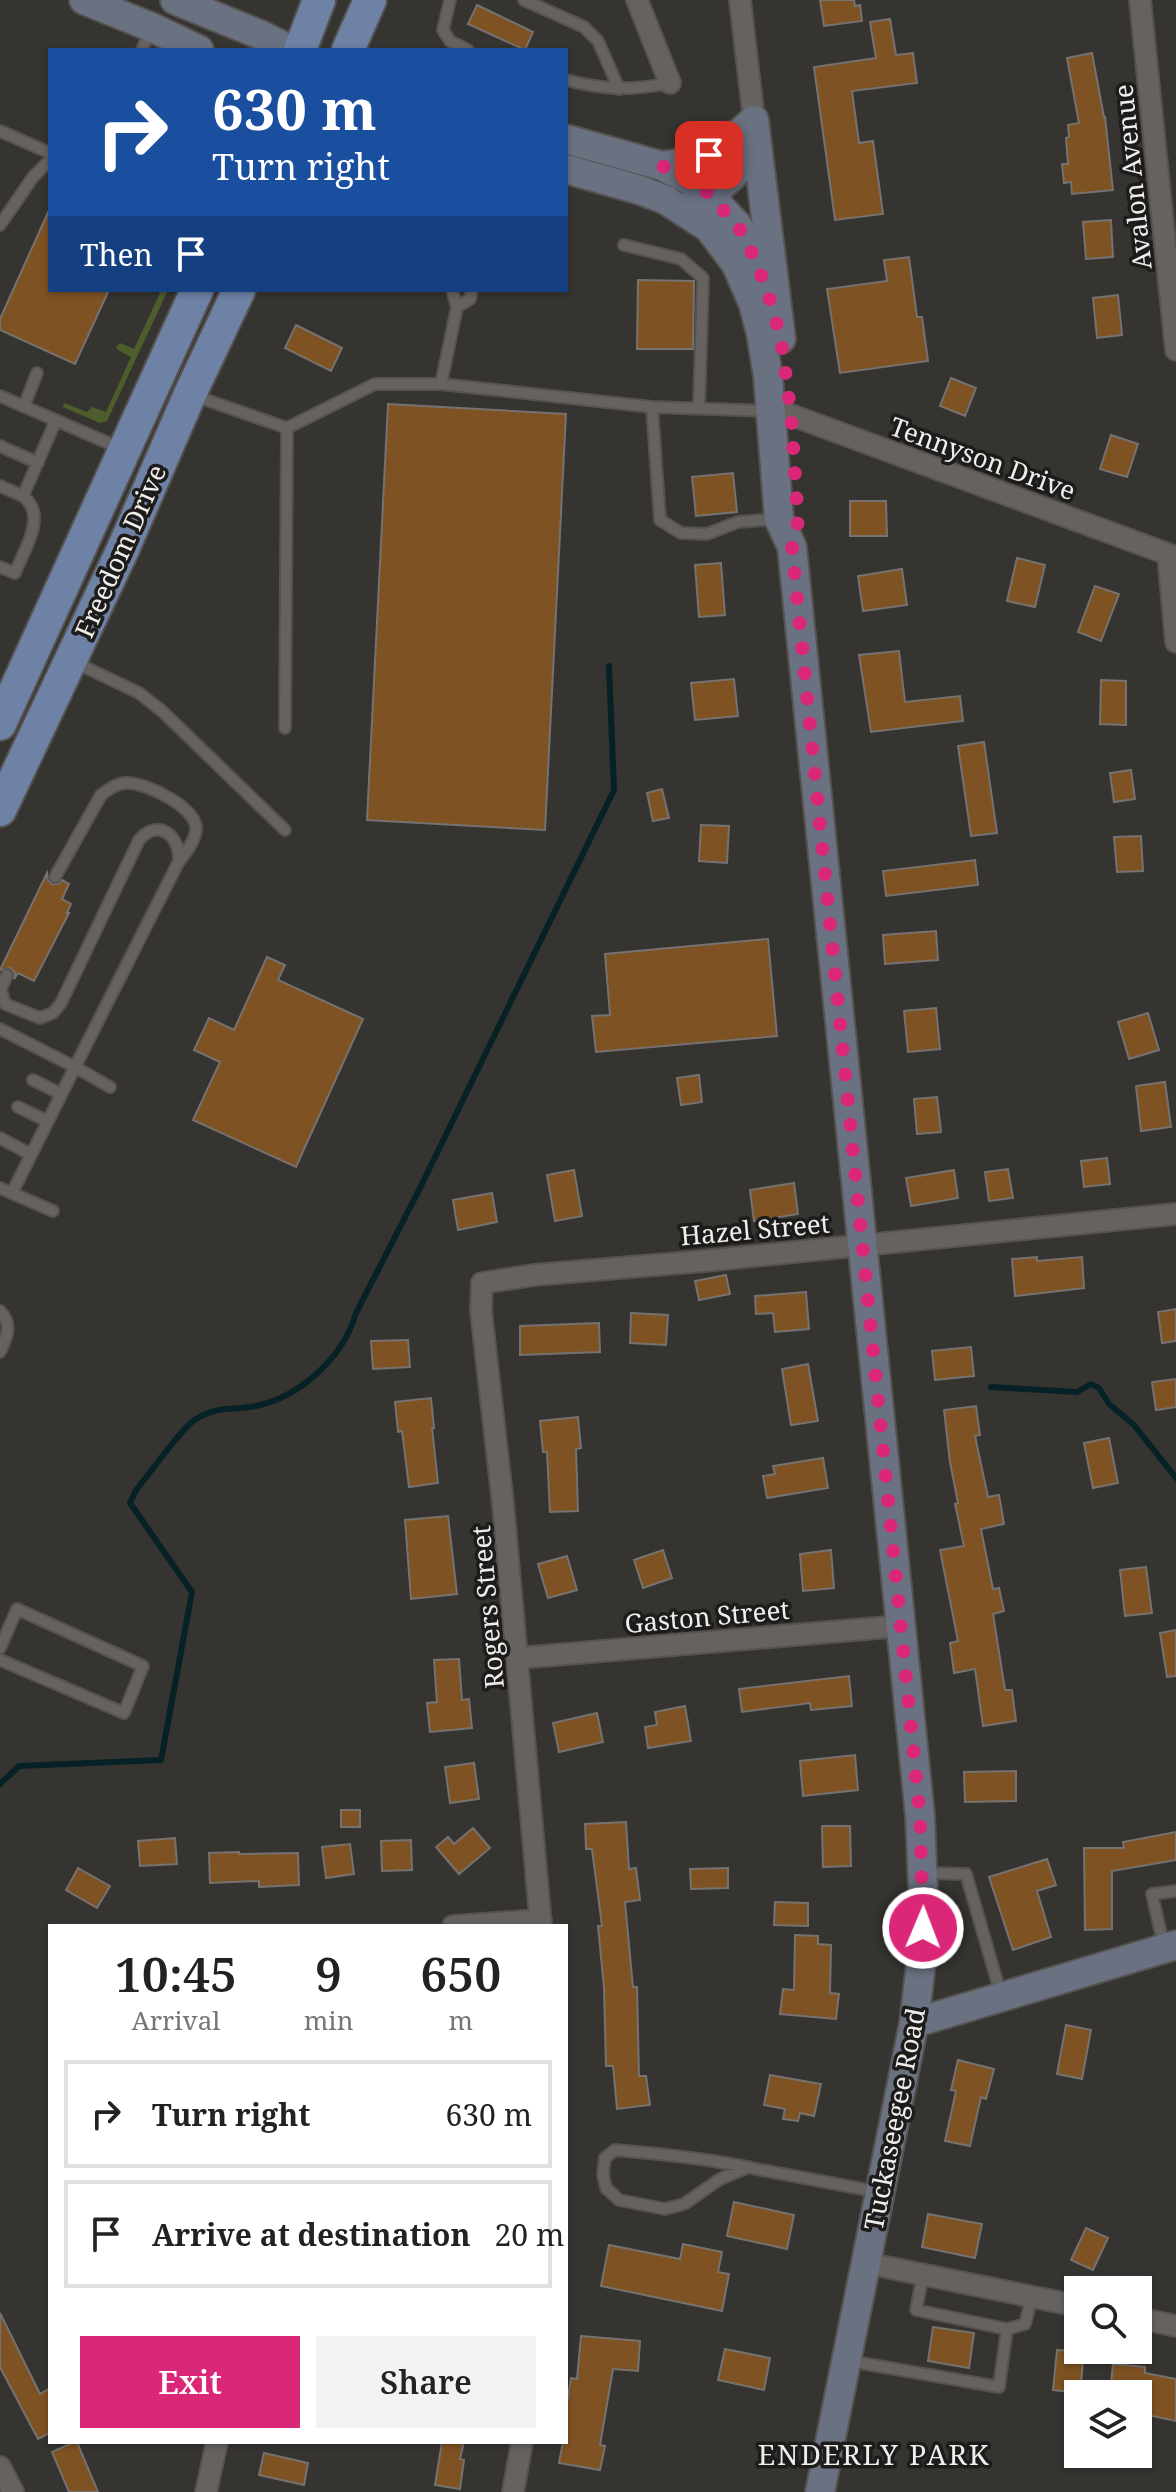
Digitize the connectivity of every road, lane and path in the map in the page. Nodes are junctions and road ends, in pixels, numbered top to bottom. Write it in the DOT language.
graph roads {
  1 [pos="84,0"];
  2 [pos="175,0"];
  3 [pos="319,0"];
  4 [pos="370,0"];
  5 [pos="450,0"];
  6 [pos="524,0"];
  7 [pos="637,0"];
  8 [pos="740,0"];
  9 [pos="1140,0"];
  10 [pos="146,39"];
  11 [pos="189,48"];
  12 [pos="286,48"];
  13 [pos="301,48"];
  14 [pos="349,48"];
  15 [pos="464,48"];
  16 [pos="568,80"];
  17 [pos="670,83"];
  18 [pos="619,89"];
  19 [pos="0,131"];
  20 [pos="754,131"];
  21 [pos="568,140"];
  22 [pos="48,152"];
  23 [pos="48,162"];
  24 [pos="662,166"];
  25 [pos="568,170"];
  26 [pos="709,194"];
  27 [pos="674,205"];
  28 [pos="0,225"];
  29 [pos="624,245"];
  30 [pos="196,292"];
  31 [pos="238,292"];
  32 [pos="453,292"];
  33 [pos="472,292"];
  34 [pos="457,307"];
  35 [pos="781,339"];
  36 [pos="1176,350"];
  37 [pos="37,373"];
  38 [pos="441,384"];
  39 [pos="190,394"];
  40 [pos="0,396"];
  41 [pos="24,406"];
  42 [pos="652,407"];
  43 [pos="699,407"];
  44 [pos="782,413"];
  45 [pos="56,420"];
  46 [pos="287,428"];
  47 [pos="0,446"];
  48 [pos="123,450"];
  49 [pos="38,463"];
  50 [pos="0,486"];
  51 [pos="23,496"];
  52 [pos="779,519"];
  53 [pos="792,547"];
  54 [pos="123,549"];
  55 [pos="1172,555"];
  56 [pos="0,567"];
  57 [pos="1176,642"];
  58 [pos="71,660"];
  59 [pos="0,724"];
  60 [pos="285,728"];
  61 [pos="0,810"];
  62 [pos="285,830"];
  63 [pos="178,863"];
  64 [pos="55,877"];
  65 [pos="7,975"];
  66 [pos="0,1029"];
  67 [pos="75,1067"];
  68 [pos="33,1080"];
  69 [pos="110,1087"];
  70 [pos="61,1094"];
  71 [pos="18,1107"];
  72 [pos="47,1121"];
  73 [pos="0,1138"];
  74 [pos="30,1154"];
  75 [pos="0,1188"];
  76 [pos="12,1193"];
  77 [pos="53,1211"];
  78 [pos="1176,1214"];
  79 [pos="863,1245"];
  80 [pos="482,1283"];
  81 [pos="0,1311"];
  82 [pos="0,1352"];
  83 [pos="901,1626"];
  84 [pos="0,1648"];
  85 [pos="518,1658"];
  86 [pos="0,1660"];
  87 [pos="923,1873"];
  88 [pos="1176,1891"];
  89 [pos="541,1923"];
  90 [pos="512,1924"];
  91 [pos="1170,1947"];
  92 [pos="1001,1997"];
  93 [pos="914,2023"];
  94 [pos="749,2167"];
  95 [pos="881,2193"];
  96 [pos="866,2263"];
  97 [pos="923,2274"];
  98 [pos="1032,2297"];
  99 [pos="1064,2303"];
  100 [pos="1152,2321"];
  101 [pos="1176,2326"];
  102 [pos="1007,2329"];
  103 [pos="847,2360"];
  104 [pos="217,2444"];
  105 [pos="522,2444"];
  106 [pos="0,2467"];
  107 [pos="13,2492"];
  108 [pos="206,2492"];
  109 [pos="513,2492"];
  110 [pos="820,2492"];
  1 -- 10 [label="main road"];
  2 -- 12 [label="main road"];
  3 -- 13 [label="main road"];
  4 -- 14 [label="main road"];
  5 -- 15 [label="lane"];
  6 -- 18 [label="lane"];
  7 -- 17 [label="street"];
  8 -- 20 [label="street"];
  9 -- 36 [label="street, Avalon Avenue"];
  10 -- 11 [label="main road"];
  16 -- 18 [label="lane"];
  17 -- 18 [label="lane"];
  19 -- 22 [label="lane"];
  20 -- 24 [label="main road"];
  20 -- 26 [label="main road"];
  20 -- 35 [label="main road"];
  21 -- 24 [label="main road, Tuckaseegee Road"];
  23 -- 28 [label="lane"];
  24 -- 26 [label="main road, Tuckaseegee Road"];
  25 -- 27 [label="main road, Tuckaseegee Road"];
  26 -- 27 [label="main road"];
  26 -- 35 [label="main road, Tuckaseegee Road"];
  27 -- 44 [label="main road, Tuckaseegee Road"];
  29 -- 43 [label="lane"];
  30 -- 48 [label="main road, Freedom Drive"];
  31 -- 39 [label="main road, Freedom Drive"];
  32 -- 34 [label="lane"];
  33 -- 34 [label="lane"];
  34 -- 38 [label="lane"];
  35 -- 44 [label="main road, Tuckaseegee Road"];
  37 -- 41 [label="lane"];
  38 -- 42 [label="lane"];
  38 -- 46 [label="lane"];
  39 -- 46 [label="lane"];
  39 -- 54 [label="main road, Freedom Drive"];
  40 -- 41 [label="lane"];
  41 -- 45 [label="lane"];
  42 -- 43 [label="lane"];
  42 -- 52 [label="lane"];
  43 -- 44 [label="lane"];
  44 -- 52 [label="main road, Tuckaseegee Road"];
  44 -- 53 [label="main road, Tuckaseegee Road"];
  44 -- 55 [label="street, Tennyson Drive"];
  45 -- 48 [label="lane"];
  45 -- 49 [label="lane"];
  46 -- 60 [label="lane"];
  47 -- 49 [label="lane"];
  48 -- 54 [label="main road"];
  48 -- 59 [label="main road, Freedom Drive"];
  49 -- 51 [label="lane"];
  50 -- 51 [label="lane"];
  51 -- 56 [label="lane"];
  52 -- 53 [label="main road, Tuckaseegee Road"];
  53 -- 79 [label="main road, Tuckaseegee Road"];
  54 -- 58 [label="main road, Freedom Drive"];
  55 -- 57 [label="street"];
  58 -- 61 [label="main road, Freedom Drive"];
  58 -- 62 [label="lane"];
  63 -- 64 [label="lane"];
  63 -- 65 [label="lane"];
  63 -- 67 [label="lane"];
  66 -- 67 [label="lane"];
  67 -- 69 [label="lane"];
  67 -- 70 [label="lane"];
  68 -- 70 [label="lane"];
  70 -- 72 [label="lane"];
  71 -- 72 [label="lane"];
  72 -- 74 [label="lane"];
  73 -- 74 [label="lane"];
  74 -- 76 [label="lane"];
  75 -- 76 [label="lane"];
  76 -- 77 [label="lane"];
  78 -- 79 [label="street, Hazel Street"];
  79 -- 80 [label="street, Hazel Street"];
  79 -- 83 [label="main road, Tuckaseegee Road"];
  80 -- 85 [label="street, Rogers Street"];
  81 -- 82 [label="lane"];
  83 -- 85 [label="street, Gaston Street"];
  83 -- 87 [label="main road, Tuckaseegee Road"];
  84 -- 86 [label="lane"];
  85 -- 89 [label="street, Rogers Street"];
  87 -- 92 [label="lane"];
  87 -- 93 [label="main road, Tuckaseegee Road"];
  88 -- 91 [label="lane"];
  89 -- 90 [label="street"];
  91 -- 92 [label="main road"];
  92 -- 93 [label="main road"];
  93 -- 95 [label="main road, Tuckaseegee Road"];
  94 -- 94 [label="lane"];
  94 -- 95 [label="lane"];
  95 -- 96 [label="main road, Tuckaseegee Road"];
  96 -- 97 [label="street"];
  96 -- 103 [label="main road, Tuckaseegee Road"];
  97 -- 98 [label="street"];
  97 -- 102 [label="lane"];
  98 -- 99 [label="street"];
  98 -- 102 [label="lane"];
  100 -- 101 [label="street"];
  102 -- 103 [label="lane"];
  103 -- 110 [label="main road, Tuckaseegee Road"];
  104 -- 108 [label="street"];
  105 -- 109 [label="street"];
  106 -- 107 [label="street"];
}
